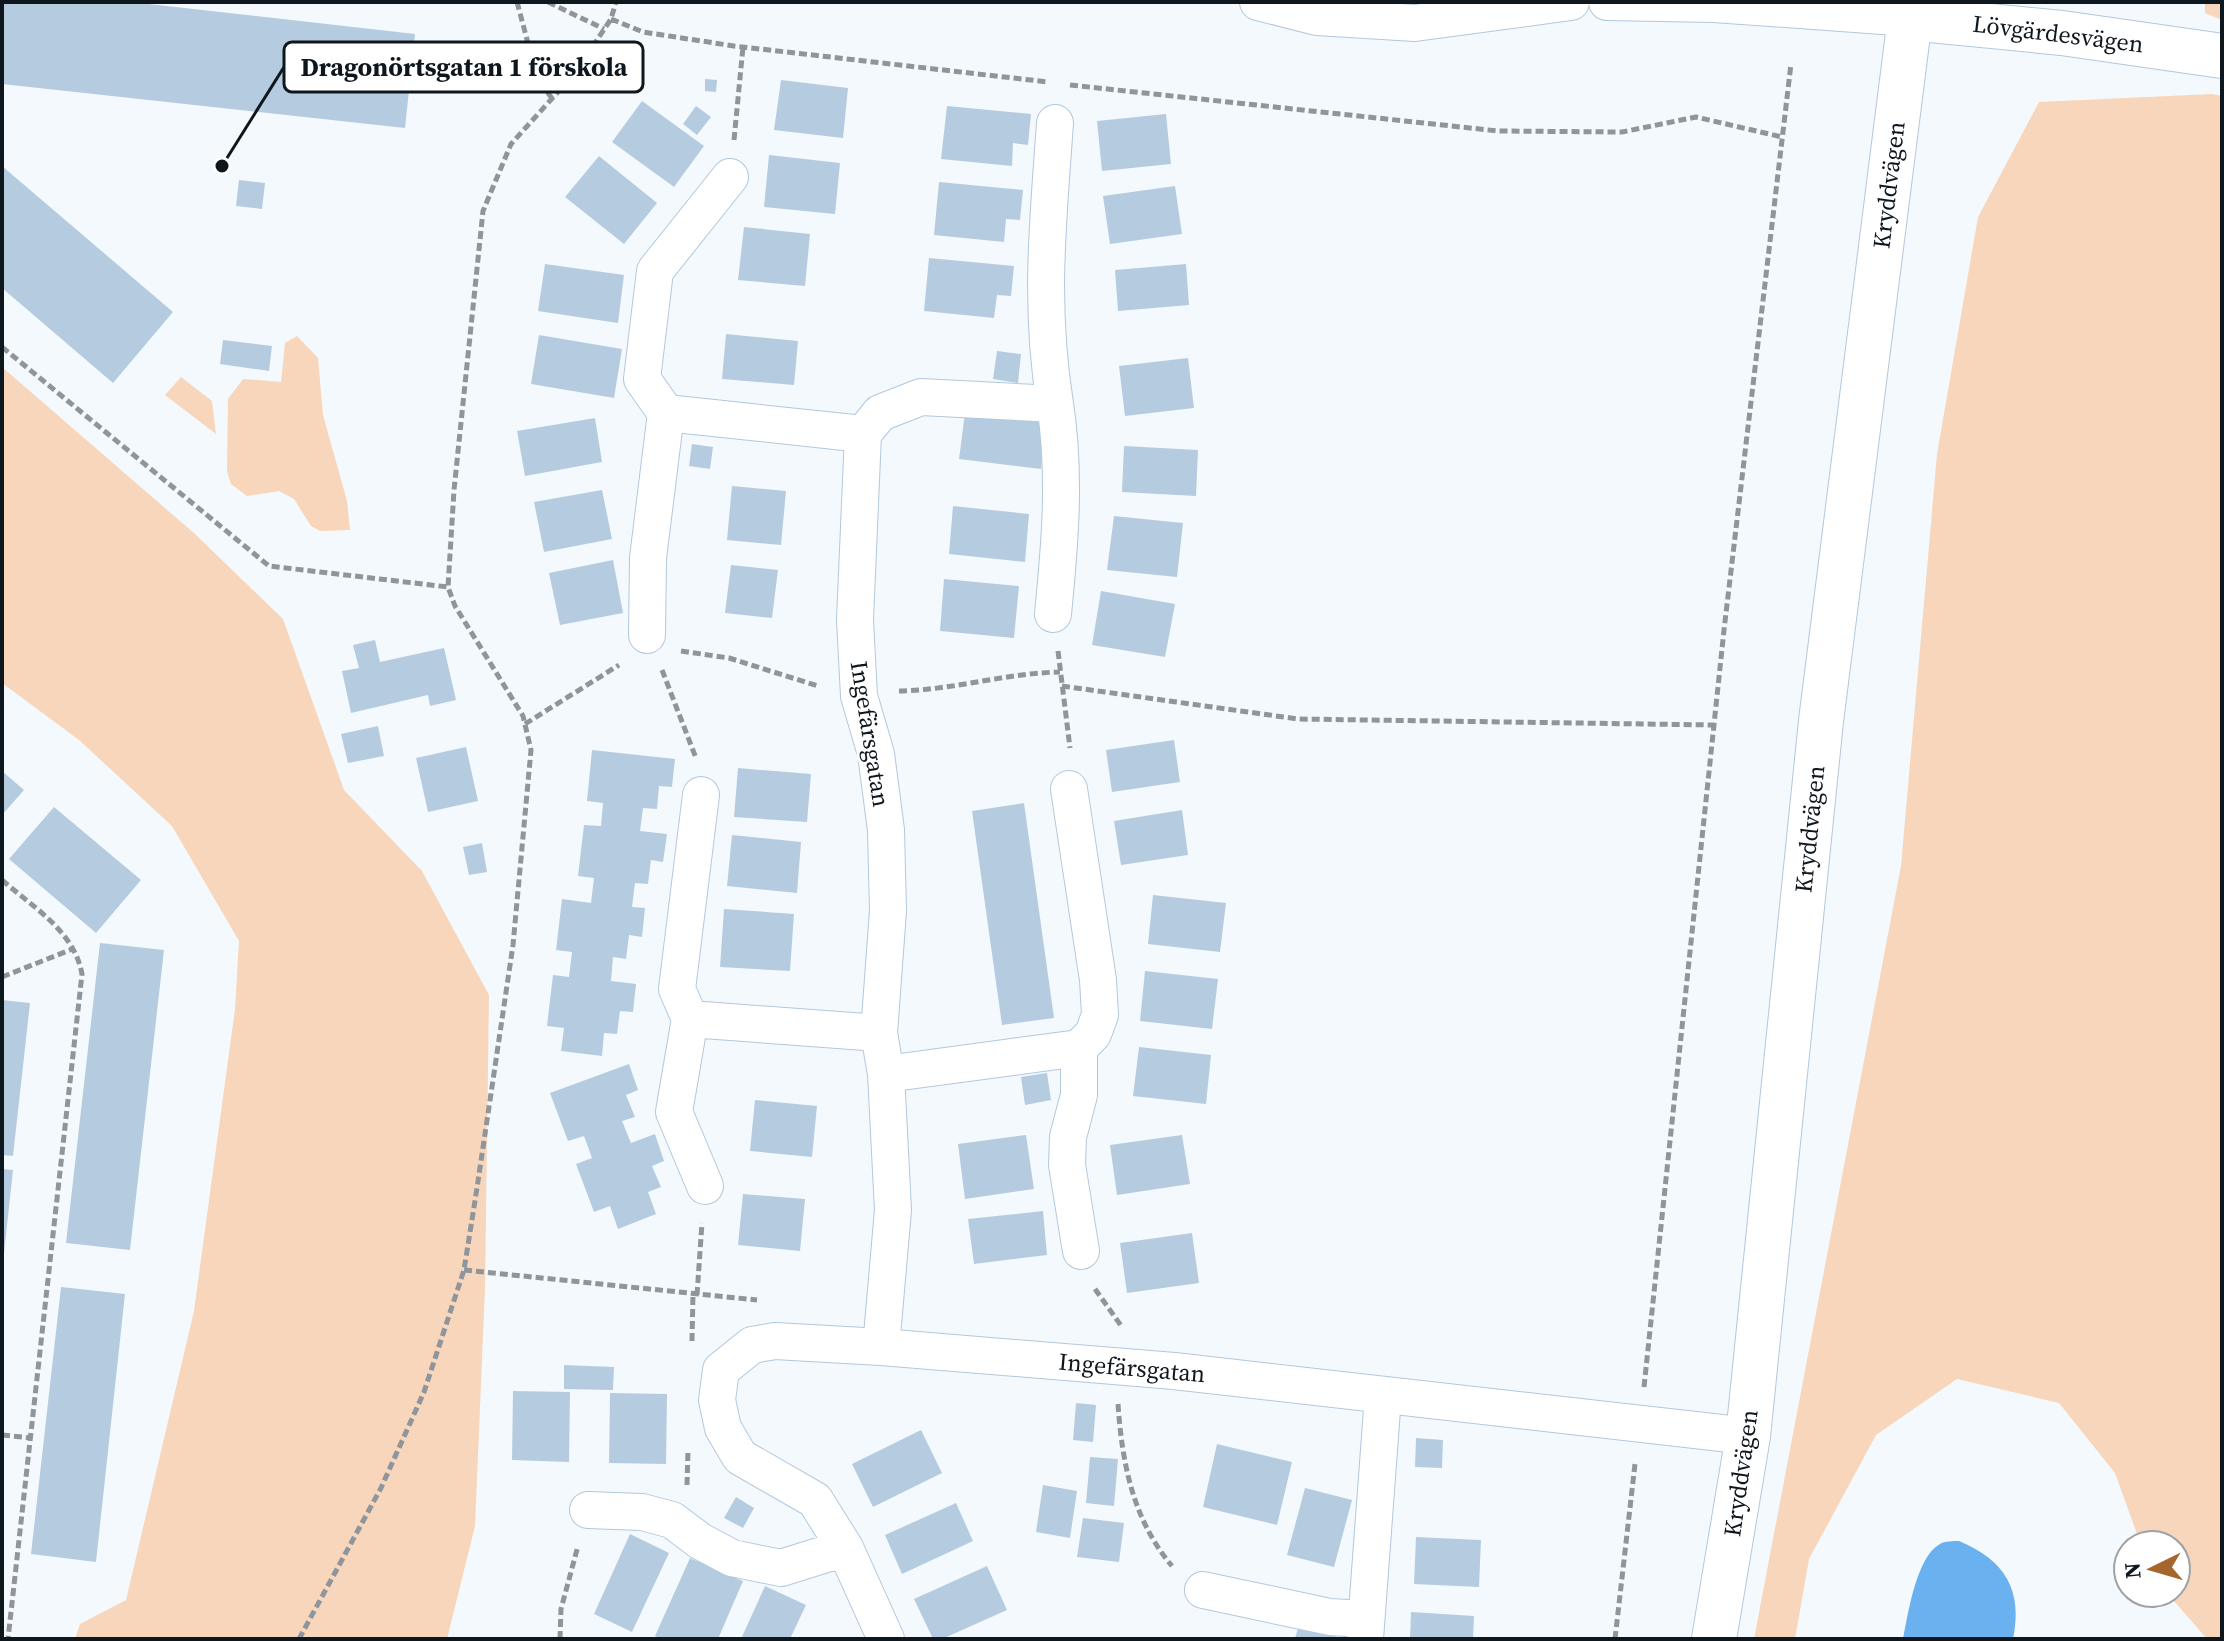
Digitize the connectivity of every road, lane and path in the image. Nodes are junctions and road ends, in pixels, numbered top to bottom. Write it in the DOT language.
graph roads {
  1 [pos="517,2"];
  2 [pos="548,2"];
  3 [pos="616,2"];
  4 [pos="1258,2"];
  5 [pos="1571,2"];
  6 [pos="1607,2"];
  7 [pos="1910,18"];
  8 [pos="611,19"];
  9 [pos="604,29"];
  10 [pos="743,46"];
  11 [pos="2222,56"];
  12 [pos="1791,64"];
  13 [pos="1053,83"];
  14 [pos="1068,84"];
  15 [pos="553,100"];
  16 [pos="1055,123"];
  17 [pos="1782,137"];
  18 [pos="730,177"];
  19 [pos="2,347"];
  20 [pos="1055,404"];
  21 [pos="666,413"];
  22 [pos="863,434"];
  23 [pos="448,587"];
  24 [pos="1053,614"];
  25 [pos="650,641"];
  26 [pos="1060,672"];
  27 [pos="1062,686"];
  28 [pos="859,693"];
  29 [pos="525,724"];
  30 [pos="1714,725"];
  31 [pos="1069,789"];
  32 [pos="701,795"];
  33 [pos="2,880"];
  34 [pos="75,948"];
  35 [pos="2,977"];
  36 [pos="690,1019"];
  37 [pos="879,1033"];
  38 [pos="1079,1048"];
  39 [pos="886,1074"];
  40 [pos="705,1186"];
  41 [pos="1081,1251"];
  42 [pos="464,1270"];
  43 [pos="697,1295"];
  44 [pos="759,1301"];
  45 [pos="881,1347"];
  46 [pos="1120,1367"];
  47 [pos="1383,1396"];
  48 [pos="1640,1422"];
  49 [pos="2,1435"];
  50 [pos="1748,1436"];
  51 [pos="32,1438"];
  52 [pos="588,1510"];
  53 [pos="845,1548"];
  54 [pos="1203,1590"];
  55 [pos="1365,1629"];
  56 [pos="8,1639"];
  57 [pos="299,1639"];
  58 [pos="560,1639"];
  59 [pos="886,1639"];
  60 [pos="1615,1639"];
  61 [pos="1714,1639"];
  1 -- 15 [label="path"];
  2 -- 9 [label="path"];
  3 -- 8 [label="path"];
  4 -- 5 [label="street"];
  6 -- 7 [label="street, Lövgärdesvägen"];
  7 -- 11 [label="street, Lövgärdesvägen"];
  7 -- 50 [label="street, Kryddvägen"];
  8 -- 9 [label="path"];
  8 -- 10 [label="path"];
  9 -- 15 [label="path"];
  10 -- 13 [label="path"];
  10 -- 18 [label="path"];
  12 -- 17 [label="path"];
  14 -- 17 [label="path"];
  15 -- 23 [label="path"];
  16 -- 20 [label="street"];
  17 -- 30 [label="path"];
  18 -- 21 [label="street"];
  19 -- 23 [label="path"];
  20 -- 22 [label="street"];
  20 -- 24 [label="street"];
  21 -- 22 [label="street"];
  21 -- 25 [label="street"];
  22 -- 28 [label="street, Ingefärsgatan"];
  23 -- 29 [label="path"];
  24 -- 26 [label="path"];
  25 -- 28 [label="path"];
  25 -- 29 [label="path"];
  25 -- 32 [label="path"];
  26 -- 27 [label="path"];
  26 -- 28 [label="path"];
  27 -- 30 [label="path"];
  27 -- 31 [label="path"];
  28 -- 37 [label="street, Ingefärsgatan"];
  29 -- 42 [label="path"];
  30 -- 48 [label="path"];
  31 -- 38 [label="street"];
  32 -- 36 [label="street"];
  33 -- 34 [label="path"];
  34 -- 35 [label="path"];
  34 -- 51 [label="path"];
  36 -- 37 [label="street"];
  36 -- 40 [label="street"];
  37 -- 39 [label="street, Ingefärsgatan"];
  38 -- 39 [label="street"];
  38 -- 41 [label="street"];
  39 -- 45 [label="street, Ingefärsgatan"];
  40 -- 43 [label="path"];
  41 -- 46 [label="path"];
  42 -- 43 [label="path"];
  42 -- 57 [label="path"];
  43 -- 44 [label="path"];
  45 -- 46 [label="street, Ingefärsgatan"];
  45 -- 53 [label="street, Ingefärsgatan"];
  46 -- 47 [label="street, Ingefärsgatan"];
  46 -- 54 [label="path"];
  47 -- 48 [label="street, Ingefärsgatan"];
  47 -- 55 [label="street"];
  48 -- 50 [label="street, Ingefärsgatan"];
  48 -- 60 [label="path"];
  49 -- 51 [label="path"];
  50 -- 61 [label="street, Kryddvägen"];
  51 -- 56 [label="path"];
  52 -- 53 [label="street"];
  52 -- 58 [label="path"];
  53 -- 59 [label="street, Ingefärsgatan"];
  54 -- 55 [label="street"];
}
